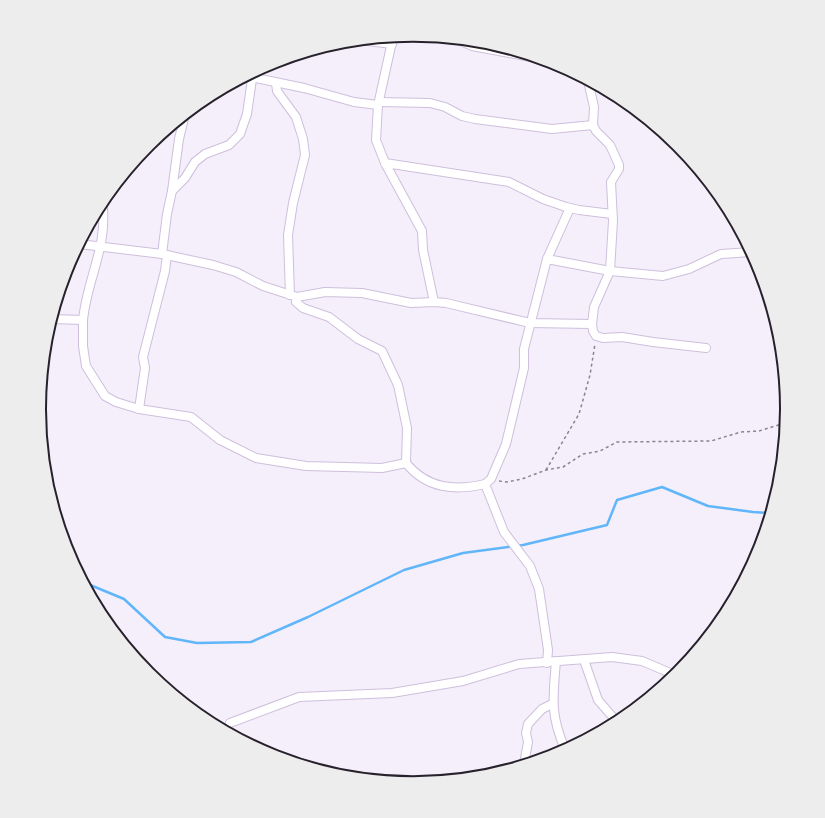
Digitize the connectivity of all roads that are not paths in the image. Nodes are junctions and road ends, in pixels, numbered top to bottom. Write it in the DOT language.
graph roads {
  1 [pos="391,43"];
  2 [pos="257,77"];
  3 [pos="251,79"];
  4 [pos="276,83"];
  5 [pos="590,88"];
  6 [pos="378,104"];
  7 [pos="183,123"];
  8 [pos="593,125"];
  9 [pos="385,163"];
  10 [pos="172,190"];
  11 [pos="570,208"];
  12 [pos="104,210"];
  13 [pos="612,214"];
  14 [pos="84,245"];
  15 [pos="101,247"];
  16 [pos="744,252"];
  17 [pos="164,255"];
  18 [pos="547,259"];
  19 [pos="610,271"];
  20 [pos="293,296"];
  21 [pos="434,302"];
  22 [pos="57,319"];
  23 [pos="83,320"];
  24 [pos="530,323"];
  25 [pos="592,324"];
  26 [pos="706,348"];
  27 [pos="139,409"];
  28 [pos="406,464"];
  29 [pos="488,482"];
  30 [pos="584,660"];
  31 [pos="556,661"];
  32 [pos="547,663"];
  33 [pos="668,672"];
  34 [pos="552,704"];
  35 [pos="612,717"];
  36 [pos="230,723"];
  37 [pos="563,744"];
  38 [pos="525,758"];
  1 -- 6 [label="street"];
  2 -- 4 [label="street"];
  3 -- 10 [label="street"];
  4 -- 6 [label="street"];
  4 -- 20 [label="street"];
  5 -- 8 [label="street"];
  6 -- 8 [label="street"];
  6 -- 9 [label="street"];
  7 -- 10 [label="street"];
  8 -- 13 [label="street"];
  9 -- 11 [label="street"];
  9 -- 21 [label="street"];
  10 -- 17 [label="street"];
  11 -- 13 [label="street"];
  11 -- 18 [label="street"];
  12 -- 15 [label="street"];
  13 -- 19 [label="street"];
  14 -- 15 [label="street"];
  15 -- 17 [label="street"];
  15 -- 23 [label="street"];
  16 -- 19 [label="street"];
  17 -- 20 [label="street"];
  17 -- 27 [label="street"];
  18 -- 19 [label="street"];
  18 -- 24 [label="street"];
  19 -- 25 [label="street"];
  20 -- 21 [label="street"];
  20 -- 28 [label="street"];
  21 -- 24 [label="street"];
  22 -- 23 [label="street"];
  23 -- 27 [label="street"];
  24 -- 25 [label="street"];
  24 -- 29 [label="street"];
  25 -- 26 [label="street"];
  27 -- 28 [label="street"];
  28 -- 29 [label="street"];
  29 -- 32 [label="street"];
  30 -- 31 [label="street"];
  30 -- 33 [label="street"];
  30 -- 35 [label="street"];
  31 -- 32 [label="street"];
  31 -- 34 [label="street"];
  32 -- 36 [label="street"];
  34 -- 37 [label="street"];
  34 -- 38 [label="street"];
}
